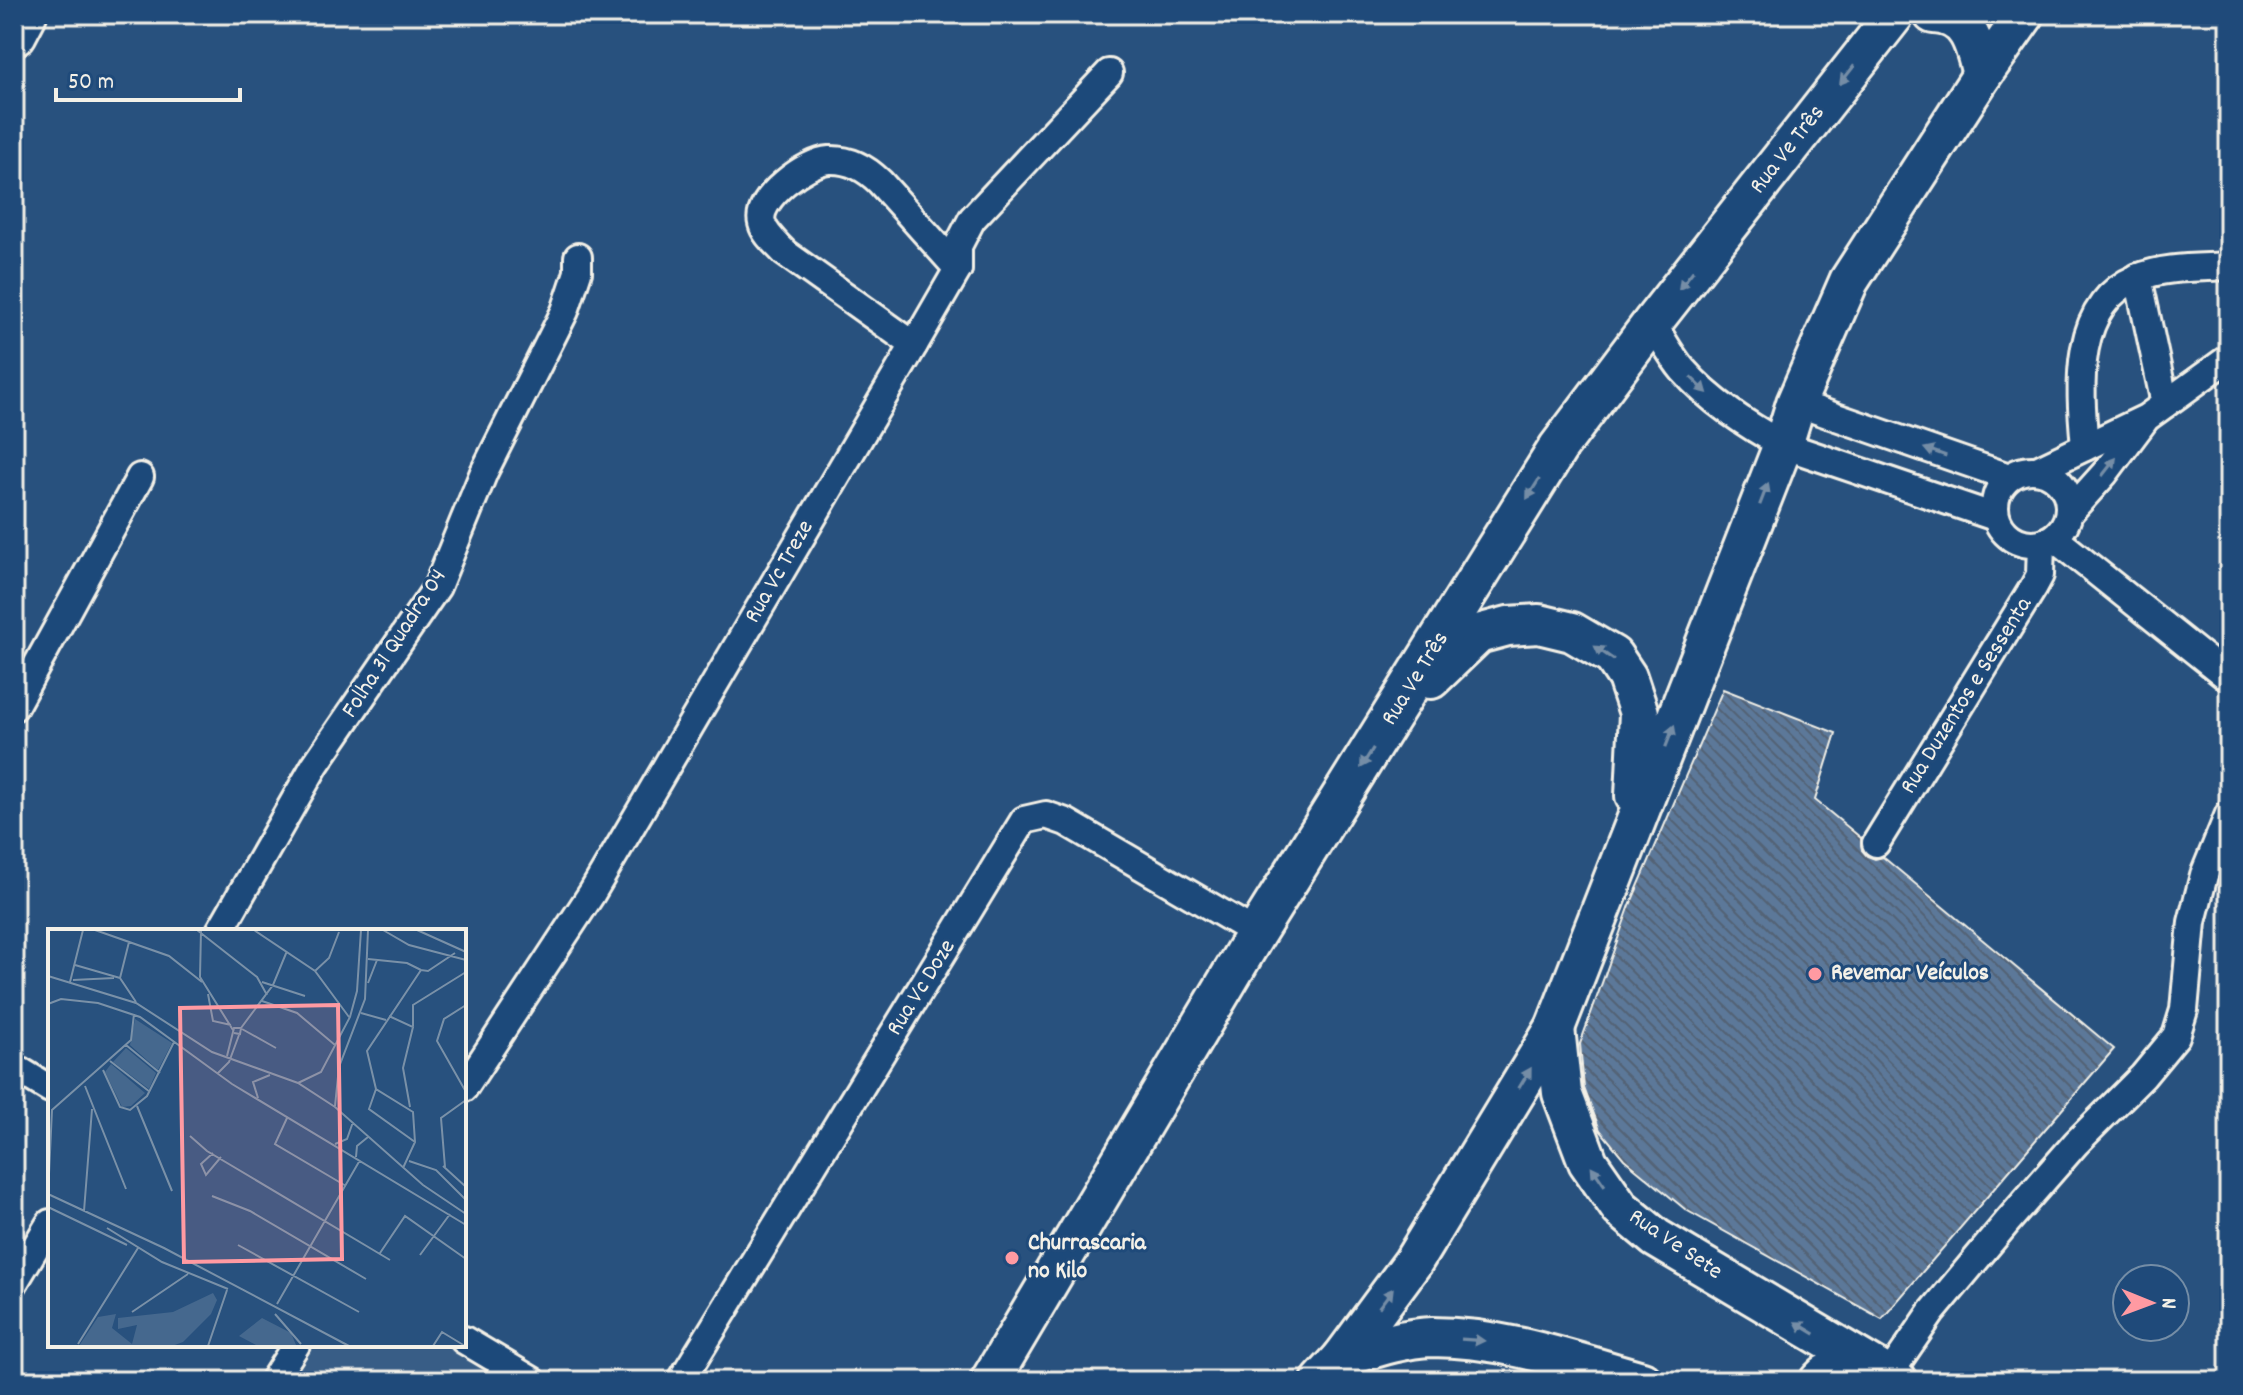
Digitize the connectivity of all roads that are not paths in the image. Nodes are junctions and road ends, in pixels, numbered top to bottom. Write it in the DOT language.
graph roads {
  1 [pos="24,14"];
  2 [pos="1933,14"];
  3 [pos="2025,14"];
  4 [pos="1897,16"];
  5 [pos="14,33"];
  6 [pos="1109,73"];
  7 [pos="1982,75"];
  8 [pos="578,257"];
  9 [pos="2229,266"];
  10 [pos="958,269"];
  11 [pos="2138,277"];
  12 [pos="1652,323"];
  13 [pos="914,345"];
  14 [pos="2229,358"];
  15 [pos="1796,403"];
  16 [pos="2156,411"];
  17 [pos="1783,445"];
  18 [pos="2085,447"];
  19 [pos="2037,470"];
  20 [pos="140,477"];
  21 [pos="2009,477"];
  22 [pos="2069,513"];
  23 [pos="1995,517"];
  24 [pos="2048,541"];
  25 [pos="2229,678"];
  26 [pos="14,707"];
  27 [pos="1394,714"];
  28 [pos="2229,814"];
  29 [pos="1633,831"];
  30 [pos="1876,843"];
  31 [pos="221,929"];
  32 [pos="1256,933"];
  33 [pos="1555,1028"];
  34 [pos="14,1067"];
  35 [pos="466,1085"];
  36 [pos="48,1088"];
  37 [pos="48,1226"];
  38 [pos="14,1283"];
  39 [pos="1014,1340"];
  40 [pos="466,1341"];
  41 [pos="295,1347"];
  42 [pos="1332,1369"];
  43 [pos="1882,1373"];
  44 [pos="273,1381"];
  45 [pos="533,1381"];
  46 [pos="681,1381"];
  47 [pos="990,1381"];
  48 [pos="1020,1381"];
  49 [pos="1642,1381"];
  50 [pos="1819,1381"];
  1 -- 5 [label="highway"];
  2 -- 7 [label="main road"];
  3 -- 7 [label="main road"];
  4 -- 12 [label="main road, Rua Ve Três, one-way"];
  6 -- 10 [label="street, Rua Vc Treze"];
  7 -- 15 [label="main road"];
  8 -- 31 [label="street, Folha 31 Quadra 04"];
  9 -- 11 [label="street"];
  10 -- 13 [label="street, Rua Vc Treze"];
  10 -- 13 [label="street"];
  11 -- 16 [label="street"];
  11 -- 18 [label="street"];
  12 -- 17 [label="street, one-way"];
  12 -- 27 [label="main road, Rua Ve Três, one-way"];
  13 -- 35 [label="street, Rua Vc Treze"];
  14 -- 16 [label="street"];
  15 -- 17 [label="main road"];
  21 -- 15 [label="street, one-way"];
  16 -- 18 [label="street"];
  22 -- 16 [label="street, one-way"];
  17 -- 23 [label="street"];
  29 -- 17 [label="main road, one-way"];
  18 -- 19 [label="street"];
  19 -- 21 [label="street"];
  19 -- 22 [label="street"];
  20 -- 26 [label="street"];
  21 -- 23 [label="street"];
  22 -- 24 [label="street"];
  23 -- 24 [label="street"];
  24 -- 25 [label="street"];
  24 -- 30 [label="street, Rua Duzentos e Sessenta"];
  29 -- 27 [label="main road, one-way"];
  27 -- 32 [label="main road, Rua Ve Três, one-way"];
  28 -- 43 [label="street"];
  29 -- 33 [label="main road"];
  32 -- 39 [label="main road, Rua Ve Três"];
  32 -- 46 [label="street, Rua Vc Doze"];
  42 -- 33 [label="main road, one-way"];
  43 -- 33 [label="main road, Rua Ve Sete, one-way"];
  34 -- 36 [label="street"];
  37 -- 38 [label="street"];
  39 -- 47 [label="main road, Rua Ve Três"];
  39 -- 48 [label="main road"];
  40 -- 45 [label="street"];
  41 -- 44 [label="street"];
  42 -- 49 [label="main road, one-way"];
  43 -- 50 [label="main road"];
}
